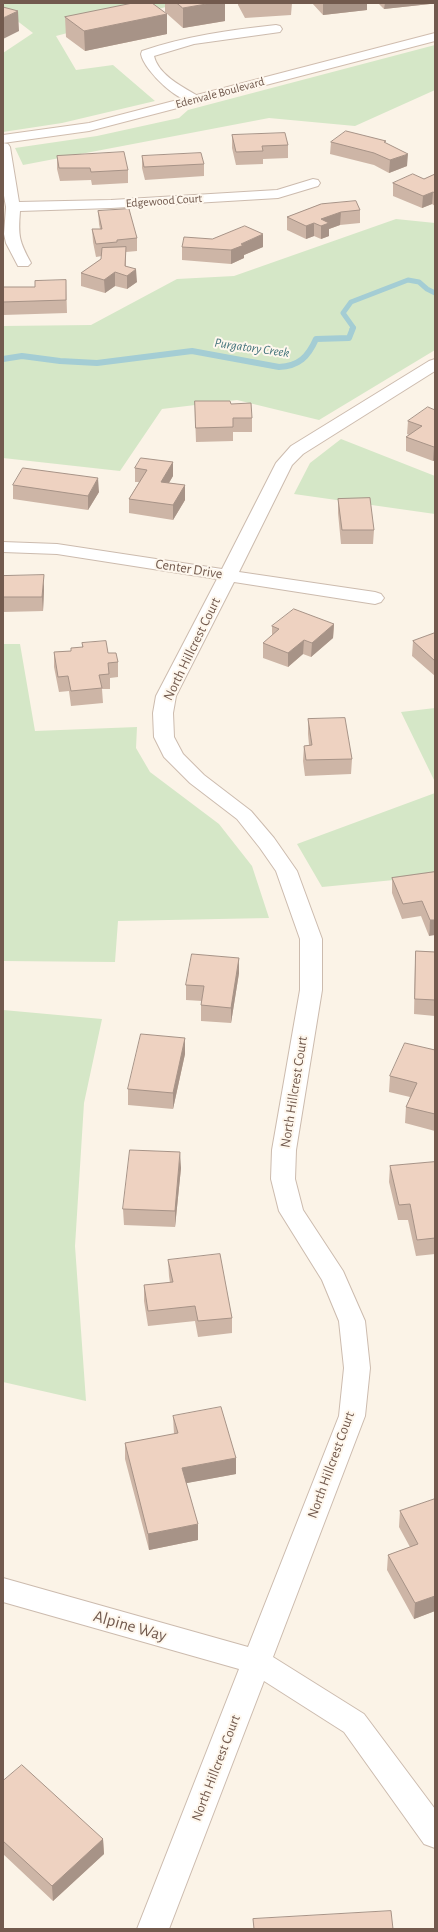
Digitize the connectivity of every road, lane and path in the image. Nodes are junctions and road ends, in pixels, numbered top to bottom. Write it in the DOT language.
graph roads {
  1 [pos="276,29"];
  2 [pos="435,36"];
  3 [pos="195,100"];
  4 [pos="3,139"];
  5 [pos="3,147"];
  6 [pos="313,182"];
  7 [pos="13,207"];
  8 [pos="23,263"];
  9 [pos="435,364"];
  10 [pos="3,547"];
  11 [pos="228,575"];
  12 [pos="375,598"];
  13 [pos="3,1590"];
  14 [pos="257,1662"];
  15 [pos="435,1834"];
  16 [pos="153,1929"];
  1 -- 3 [label="street"];
  2 -- 3 [label="street, Edenvale Boulevard"];
  3 -- 4 [label="street, Edenvale Boulevard"];
  5 -- 7 [label="street"];
  6 -- 7 [label="street, Edgewood Court"];
  7 -- 8 [label="street"];
  9 -- 11 [label="street, North Hillcrest Court"];
  10 -- 11 [label="street, Center Drive"];
  11 -- 12 [label="street, Center Drive"];
  11 -- 14 [label="street, North Hillcrest Court"];
  13 -- 14 [label="street, Alpine Way"];
  14 -- 15 [label="street, Alpine Way"];
  14 -- 16 [label="street, North Hillcrest Court"];
}
